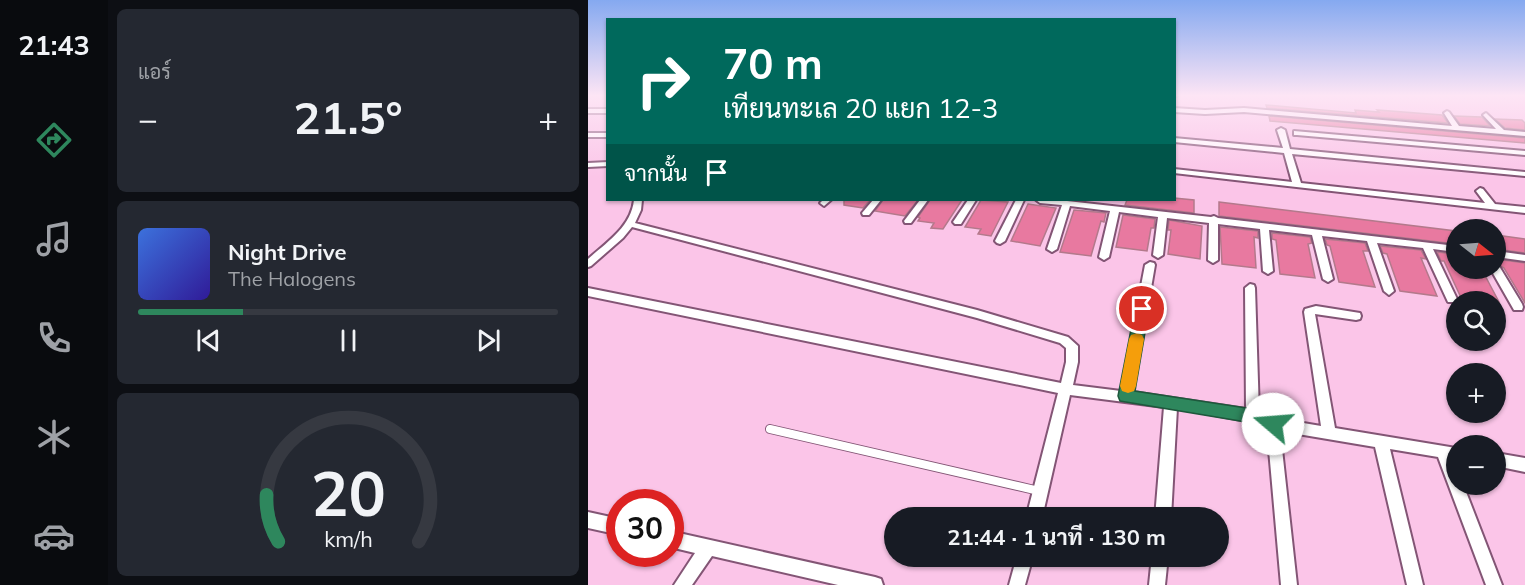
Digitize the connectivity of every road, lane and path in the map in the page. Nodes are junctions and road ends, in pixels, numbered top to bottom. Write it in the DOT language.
graph roads {
  1 [pos="1422,122"];
  2 [pos="1453,122"];
  3 [pos="1493,122"];
  4 [pos="1457,128"];
  5 [pos="1281,130"];
  6 [pos="1501,131"];
  7 [pos="1297,133"];
  8 [pos="1525,134"];
  9 [pos="588,135"];
  10 [pos="606,135"];
  11 [pos="1176,140"];
  12 [pos="1287,151"];
  13 [pos="1525,153"];
  14 [pos="606,164"];
  15 [pos="588,165"];
  16 [pos="1176,171"];
  17 [pos="1525,174"];
  18 [pos="1297,184"];
  19 [pos="1480,191"];
  20 [pos="638,201"];
  21 [pos="876,201"];
  22 [pos="923,201"];
  23 [pos="971,201"];
  24 [pos="1020,201"];
  25 [pos="1049,201"];
  26 [pos="1067,203"];
  27 [pos="1492,206"];
  28 [pos="1115,208"];
  29 [pos="1525,210"];
  30 [pos="866,213"];
  31 [pos="1163,214"];
  32 [pos="1214,219"];
  33 [pos="908,222"];
  34 [pos="958,222"];
  35 [pos="630,224"];
  36 [pos="1264,225"];
  37 [pos="1317,232"];
  38 [pos="1371,239"];
  39 [pos="1000,241"];
  40 [pos="1427,246"];
  41 [pos="1446,248"];
  42 [pos="1052,249"];
  43 [pos="1158,255"];
  44 [pos="1506,255"];
  45 [pos="1104,257"];
  46 [pos="1525,258"];
  47 [pos="1213,260"];
  48 [pos="588,264"];
  49 [pos="1150,266"];
  50 [pos="1268,271"];
  51 [pos="1328,279"];
  52 [pos="1501,279"];
  53 [pos="1250,288"];
  54 [pos="1389,291"];
  55 [pos="1448,291"];
  56 [pos="588,292"];
  57 [pos="1518,308"];
  58 [pos="1356,315"];
  59 [pos="1065,389"];
  60 [pos="1126,396"];
  61 [pos="1171,402"];
  62 [pos="1253,416"];
  63 [pos="1273,424"];
  64 [pos="770,429"];
  65 [pos="1329,433"];
  66 [pos="1381,442"];
  67 [pos="1446,452"];
  68 [pos="1506,462"];
  69 [pos="1525,465"];
  70 [pos="1041,491"];
  71 [pos="1464,495"];
  72 [pos="1037,507"];
  73 [pos="1164,507"];
  74 [pos="588,520"];
  75 [pos="606,524"];
  76 [pos="684,541"];
  77 [pos="709,547"];
  78 [pos="1021,567"];
  79 [pos="1159,567"];
  80 [pos="829,580"];
  81 [pos="682,585"];
  82 [pos="875,585"];
  83 [pos="1017,585"];
  84 [pos="1158,585"];
  85 [pos="1289,585"];
  86 [pos="1415,585"];
  87 [pos="1494,585"];
  1 -- 4 [label="street"];
  2 -- 4 [label="street"];
  3 -- 6 [label="street"];
  4 -- 6 [label="street"];
  5 -- 12 [label="street"];
  6 -- 8 [label="street"];
  7 -- 13 [label="street"];
  9 -- 10 [label="street"];
  11 -- 12 [label="street"];
  12 -- 17 [label="street"];
  12 -- 18 [label="street"];
  14 -- 15 [label="street"];
  16 -- 18 [label="street"];
  18 -- 27 [label="street"];
  19 -- 27 [label="street"];
  20 -- 35 [label="street"];
  21 -- 30 [label="street"];
  22 -- 33 [label="street"];
  23 -- 34 [label="street"];
  24 -- 39 [label="street"];
  25 -- 26 [label="street"];
  26 -- 28 [label="street"];
  26 -- 42 [label="street"];
  27 -- 29 [label="street"];
  28 -- 31 [label="street"];
  28 -- 45 [label="street"];
  31 -- 32 [label="street"];
  31 -- 43 [label="street"];
  32 -- 36 [label="street"];
  32 -- 47 [label="street"];
  35 -- 48 [label="street"];
  35 -- 59 [label="street"];
  36 -- 37 [label="street"];
  36 -- 50 [label="street"];
  37 -- 38 [label="street"];
  37 -- 51 [label="street"];
  38 -- 40 [label="street"];
  38 -- 54 [label="street"];
  40 -- 41 [label="street"];
  40 -- 55 [label="street"];
  44 -- 46 [label="street"];
  49 -- 60 [label="street"];
  52 -- 57 [label="street"];
  53 -- 62 [label="street"];
  56 -- 59 [label="street"];
  58 -- 65 [label="street"];
  59 -- 60 [label="street"];
  59 -- 70 [label="street"];
  60 -- 61 [label="street"];
  61 -- 62 [label="street"];
  61 -- 73 [label="street"];
  62 -- 63 [label="street"];
  63 -- 65 [label="street"];
  63 -- 85 [label="street"];
  64 -- 70 [label="lane"];
  65 -- 66 [label="street"];
  66 -- 67 [label="street"];
  66 -- 86 [label="street"];
  68 -- 69 [label="street"];
  70 -- 72 [label="street"];
  71 -- 87 [label="street"];
  74 -- 75 [label="street"];
  76 -- 77 [label="street"];
  77 -- 80 [label="street"];
  77 -- 81 [label="street"];
  78 -- 83 [label="street"];
  79 -- 84 [label="street"];
  80 -- 82 [label="street"];
}
